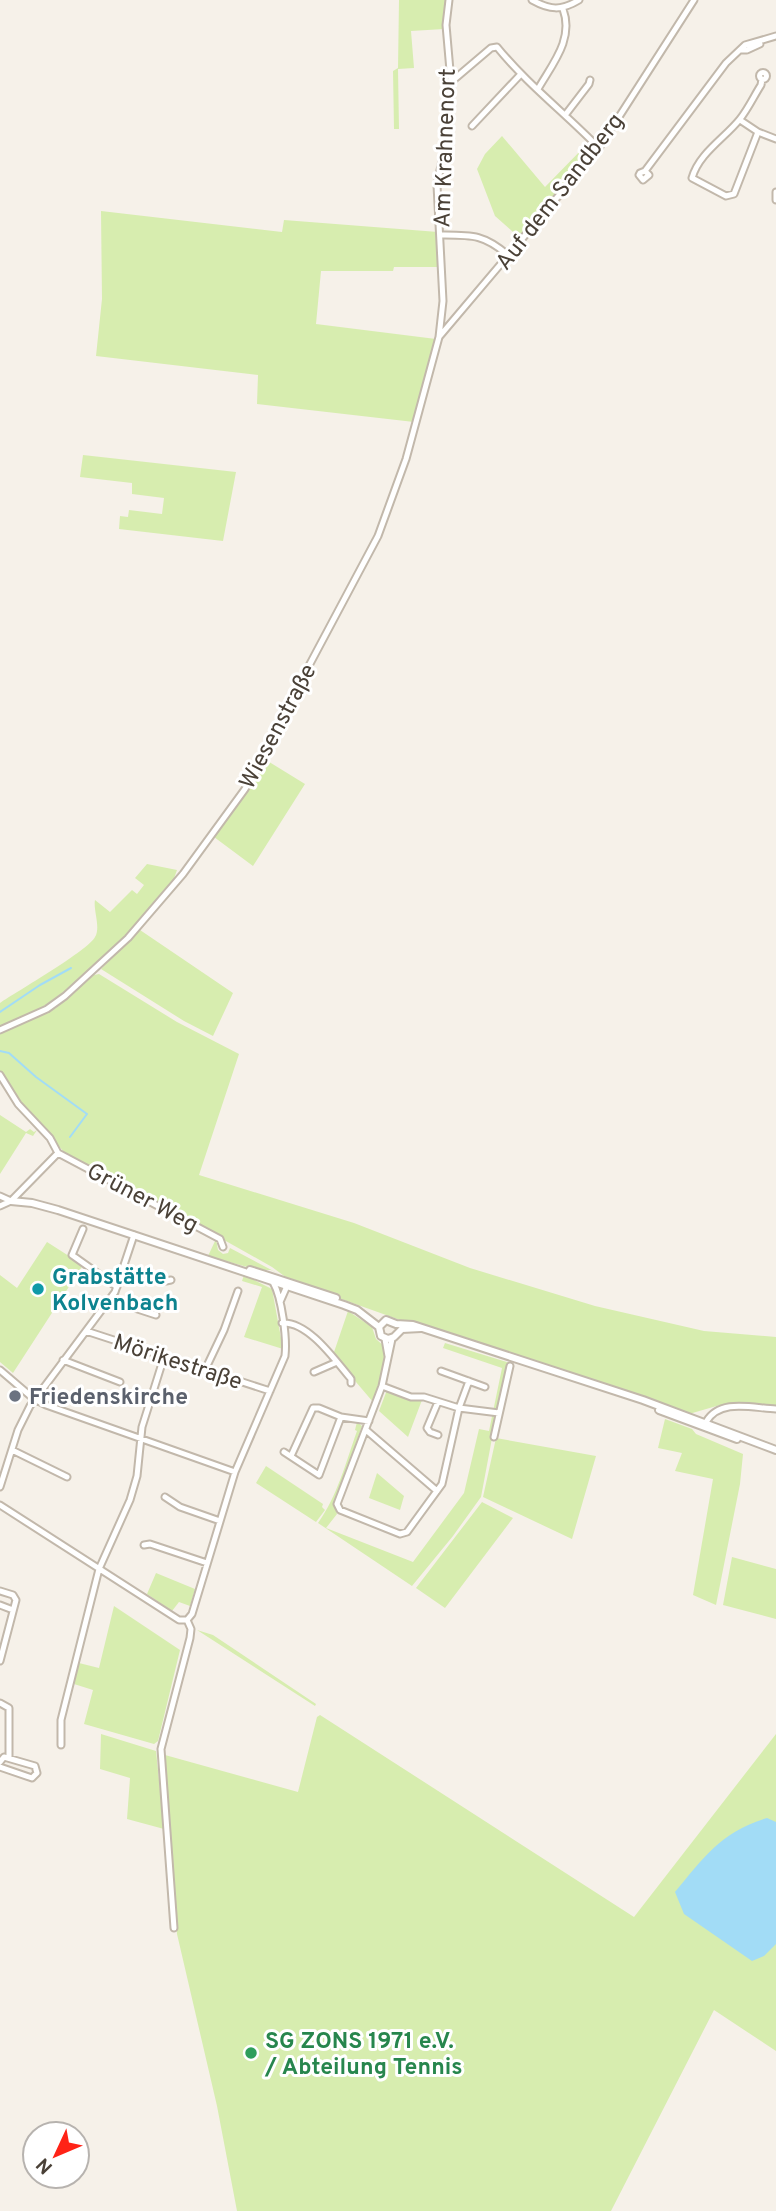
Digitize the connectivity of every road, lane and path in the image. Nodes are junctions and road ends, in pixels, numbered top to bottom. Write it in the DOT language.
graph roads {
  1 [pos="449,0"];
  2 [pos="532,0"];
  3 [pos="579,0"];
  4 [pos="694,0"];
  5 [pos="563,9"];
  6 [pos="776,38"];
  7 [pos="521,74"];
  8 [pos="762,79"];
  9 [pos="590,80"];
  10 [pos="451,82"];
  11 [pos="537,89"];
  12 [pos="566,114"];
  13 [pos="740,120"];
  14 [pos="472,126"];
  15 [pos="758,132"];
  16 [pos="776,139"];
  17 [pos="599,148"];
  18 [pos="645,171"];
  19 [pos="776,192"];
  20 [pos="776,200"];
  21 [pos="440,235"];
  22 [pos="509,256"];
  23 [pos="439,339"];
  24 [pos="0,1030"];
  25 [pos="0,1074"];
  26 [pos="58,1153"];
  27 [pos="0,1196"];
  28 [pos="11,1201"];
  29 [pos="0,1206"];
  30 [pos="83,1229"];
  31 [pos="134,1235"];
  32 [pos="223,1247"];
  33 [pos="208,1259"];
  34 [pos="124,1268"];
  35 [pos="171,1280"];
  36 [pos="273,1282"];
  37 [pos="284,1284"];
  38 [pos="117,1287"];
  39 [pos="237,1291"];
  40 [pos="277,1293"];
  41 [pos="110,1300"];
  42 [pos="279,1306"];
  43 [pos="156,1315"];
  44 [pos="282,1323"];
  45 [pos="381,1324"];
  46 [pos="397,1328"];
  47 [pos="86,1331"];
  48 [pos="388,1339"];
  49 [pos="164,1357"];
  50 [pos="63,1360"];
  51 [pos="337,1362"];
  52 [pos="510,1366"];
  53 [pos="205,1370"];
  54 [pos="441,1371"];
  55 [pos="1,1372"];
  56 [pos="314,1372"];
  57 [pos="469,1381"];
  58 [pos="120,1382"];
  59 [pos="351,1383"];
  60 [pos="382,1386"];
  61 [pos="485,1387"];
  62 [pos="270,1391"];
  63 [pos="34,1399"];
  64 [pos="438,1402"];
  65 [pos="459,1408"];
  66 [pos="776,1409"];
  67 [pos="499,1413"];
  68 [pos="341,1417"];
  69 [pos="369,1421"];
  70 [pos="703,1424"];
  71 [pos="366,1430"];
  72 [pos="439,1435"];
  73 [pos="494,1437"];
  74 [pos="141,1438"];
  75 [pos="12,1450"];
  76 [pos="776,1451"];
  77 [pos="284,1452"];
  78 [pos="291,1456"];
  79 [pos="234,1472"];
  80 [pos="319,1475"];
  81 [pos="67,1477"];
  82 [pos="328,1479"];
  83 [pos="0,1487"];
  84 [pos="438,1491"];
  85 [pos="165,1497"];
  86 [pos="0,1505"];
  87 [pos="220,1521"];
  88 [pos="144,1545"];
  89 [pos="207,1563"];
  90 [pos="99,1569"];
  91 [pos="0,1591"];
  92 [pos="0,1605"];
  93 [pos="13,1610"];
  94 [pos="187,1620"];
  95 [pos="0,1661"];
  96 [pos="0,1703"];
  97 [pos="61,1745"];
  98 [pos="9,1758"];
  99 [pos="0,1764"];
  100 [pos="174,1928"];
  1 -- 10 [label="street, Am Krahnenort"];
  2 -- 5 [label="street"];
  3 -- 5 [label="street"];
  4 -- 17 [label="street, Auf dem Sandberg"];
  5 -- 11 [label="street"];
  6 -- 18 [label="street"];
  7 -- 10 [label="street"];
  7 -- 11 [label="street"];
  7 -- 14 [label="street"];
  8 -- 13 [label="street"];
  9 -- 12 [label="street"];
  10 -- 21 [label="street, Am Krahnenort"];
  11 -- 12 [label="street"];
  12 -- 17 [label="street"];
  13 -- 15 [label="street"];
  13 -- 15 [label="street"];
  15 -- 16 [label="street"];
  17 -- 22 [label="street, Auf dem Sandberg"];
  19 -- 20 [label="street"];
  21 -- 22 [label="street"];
  21 -- 23 [label="street, Am Krahnenort"];
  22 -- 23 [label="street, Auf dem Sandberg"];
  23 -- 24 [label="street, Wiesenstraße"];
  25 -- 26 [label="street"];
  26 -- 28 [label="street"];
  26 -- 32 [label="street, Grüner Weg"];
  27 -- 28 [label="street"];
  28 -- 29 [label="street"];
  28 -- 31 [label="street"];
  30 -- 38 [label="street"];
  31 -- 33 [label="street"];
  31 -- 34 [label="street"];
  33 -- 36 [label="street"];
  33 -- 37 [label="street"];
  34 -- 35 [label="street"];
  34 -- 38 [label="street"];
  36 -- 37 [label="street"];
  36 -- 40 [label="street"];
  37 -- 40 [label="street"];
  37 -- 42 [label="street"];
  37 -- 45 [label="street"];
  37 -- 45 [label="street"];
  38 -- 41 [label="street"];
  39 -- 53 [label="street"];
  40 -- 42 [label="street"];
  41 -- 43 [label="street"];
  41 -- 47 [label="street"];
  42 -- 44 [label="street"];
  44 -- 51 [label="street"];
  44 -- 62 [label="street"];
  45 -- 46 [label="street"];
  45 -- 48 [label="street"];
  46 -- 48 [label="street"];
  46 -- 70 [label="street"];
  47 -- 49 [label="street, Mörikestraße"];
  47 -- 50 [label="street"];
  48 -- 60 [label="street"];
  49 -- 53 [label="street, Mörikestraße"];
  49 -- 74 [label="street"];
  50 -- 58 [label="street"];
  50 -- 63 [label="street"];
  51 -- 56 [label="street"];
  51 -- 59 [label="street"];
  52 -- 67 [label="street"];
  53 -- 62 [label="street, Mörikestraße"];
  54 -- 57 [label="street"];
  55 -- 63 [label="street"];
  57 -- 61 [label="street"];
  57 -- 65 [label="street"];
  60 -- 64 [label="street"];
  60 -- 69 [label="street"];
  62 -- 79 [label="street"];
  63 -- 74 [label="street"];
  63 -- 75 [label="street"];
  64 -- 65 [label="street"];
  64 -- 72 [label="street"];
  65 -- 67 [label="street"];
  65 -- 84 [label="street"];
  66 -- 70 [label="street"];
  67 -- 73 [label="street"];
  68 -- 69 [label="street"];
  68 -- 78 [label="street"];
  68 -- 80 [label="street"];
  69 -- 71 [label="street"];
  70 -- 76 [label="street"];
  71 -- 84 [label="street"];
  71 -- 84 [label="street"];
  74 -- 79 [label="street"];
  74 -- 90 [label="street"];
  75 -- 81 [label="street"];
  75 -- 83 [label="street"];
  77 -- 78 [label="street"];
  78 -- 80 [label="street"];
  79 -- 87 [label="street"];
  80 -- 82 [label="street"];
  85 -- 87 [label="street"];
  86 -- 90 [label="street"];
  87 -- 89 [label="street"];
  88 -- 89 [label="street"];
  89 -- 94 [label="street"];
  90 -- 94 [label="street"];
  90 -- 97 [label="street"];
  91 -- 93 [label="street"];
  92 -- 93 [label="street"];
  93 -- 95 [label="street"];
  94 -- 100 [label="street"];
  96 -- 98 [label="street"];
  98 -- 99 [label="street"];
  98 -- 99 [label="street"];
}
